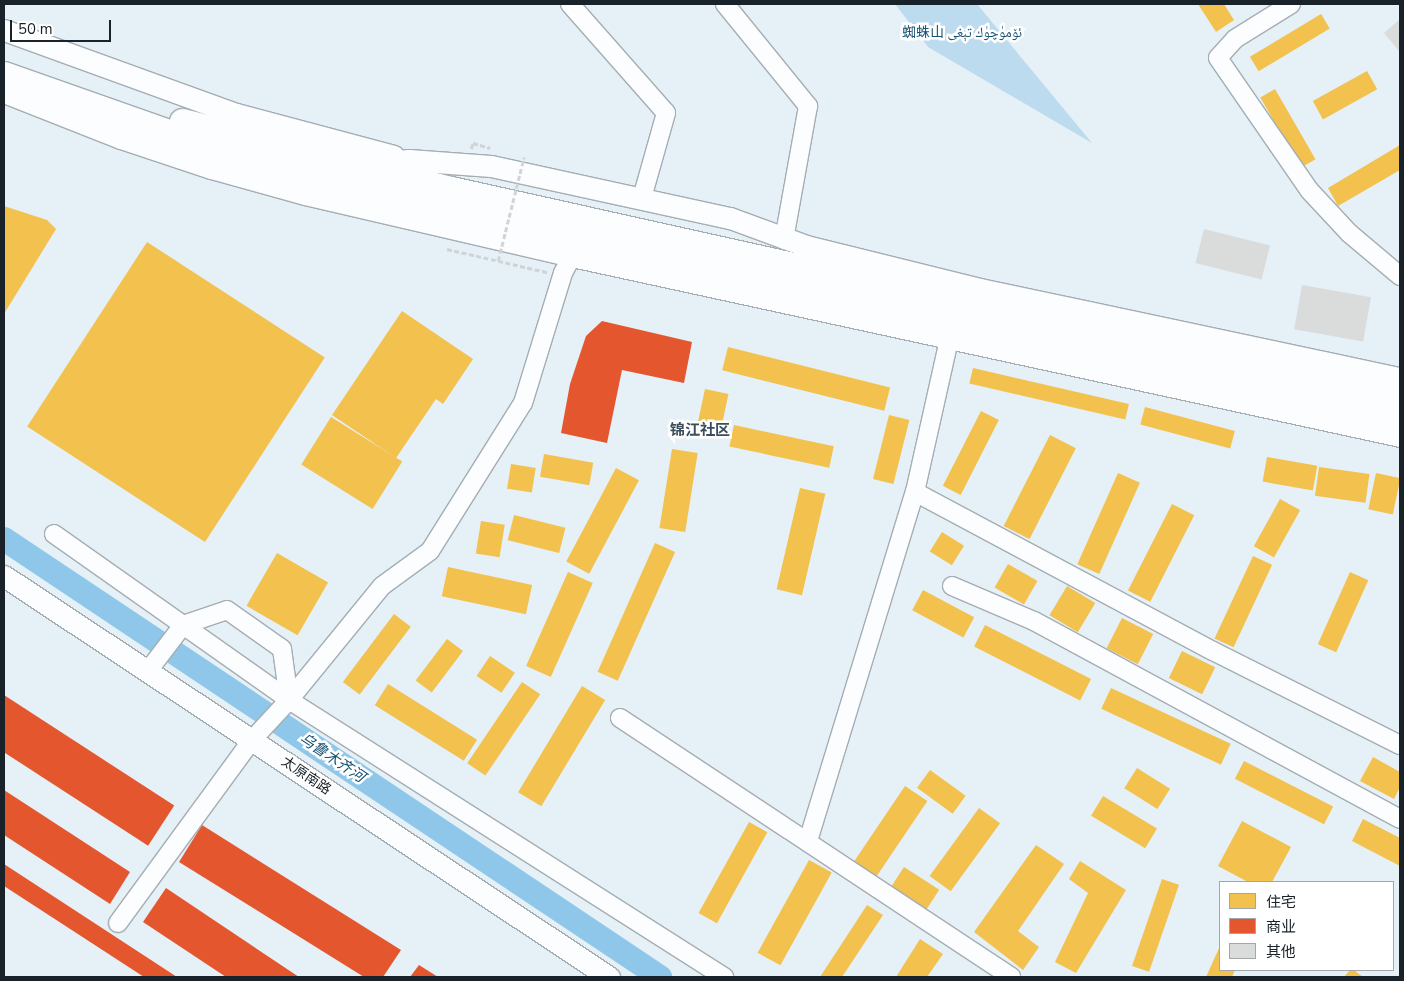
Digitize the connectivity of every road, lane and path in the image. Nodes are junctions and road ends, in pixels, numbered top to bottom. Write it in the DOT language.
graph roads {
  1 [pos="570,4"];
  2 [pos="725,4"];
  3 [pos="1291,4"];
  4 [pos="4,30"];
  5 [pos="4,57"];
  6 [pos="4,74"];
  7 [pos="4,92"];
  8 [pos="122,109"];
  9 [pos="524,157"];
  10 [pos="409,160"];
  11 [pos="352,165"];
  12 [pos="321,178"];
  13 [pos="642,198"];
  14 [pos="409,216"];
  15 [pos="784,240"];
  16 [pos="447,248"];
  17 [pos="572,256"];
  18 [pos="498,261"];
  19 [pos="541,272"];
  20 [pos="1400,276"];
  21 [pos="950,336"];
  22 [pos="1400,378"];
  23 [pos="1369,391"];
  24 [pos="1400,392"];
  25 [pos="1308,399"];
  26 [pos="1400,400"];
  27 [pos="1400,420"];
  28 [pos="1400,432"];
  29 [pos="1400,436"];
  30 [pos="915,492"];
  31 [pos="54,534"];
  32 [pos="4,576"];
  33 [pos="952,586"];
  34 [pos="4,590"];
  35 [pos="183,625"];
  36 [pos="152,665"];
  37 [pos="287,703"];
  38 [pos="620,718"];
  39 [pos="254,740"];
  40 [pos="1400,744"];
  41 [pos="1400,819"];
  42 [pos="808,841"];
  43 [pos="118,923"];
  44 [pos="589,977"];
  45 [pos="609,977"];
  46 [pos="724,977"];
  47 [pos="1011,977"];
  1 -- 13 [label="street"];
  2 -- 15 [label="street"];
  3 -- 20 [label="street"];
  4 -- 10 [label="main road"];
  5 -- 8 [label="highway"];
  6 -- 8 [label="highway"];
  7 -- 14 [label="main road"];
  8 -- 11 [label="highway"];
  8 -- 12 [label="highway"];
  9 -- 18 [label="path, bridge"];
  10 -- 11 [label="main road"];
  10 -- 13 [label="main road"];
  11 -- 23 [label="highway"];
  12 -- 14 [label="highway"];
  12 -- 25 [label="highway"];
  13 -- 15 [label="main road"];
  14 -- 17 [label="main road"];
  15 -- 22 [label="main road"];
  16 -- 18 [label="path"];
  17 -- 21 [label="main road"];
  17 -- 37 [label="street"];
  18 -- 19 [label="path"];
  21 -- 29 [label="main road"];
  21 -- 30 [label="street"];
  23 -- 24 [label="highway"];
  23 -- 26 [label="highway"];
  25 -- 27 [label="highway"];
  25 -- 28 [label="highway"];
  30 -- 40 [label="street"];
  30 -- 42 [label="street"];
  31 -- 35 [label="street"];
  32 -- 36 [label="main road, 太原南路"];
  33 -- 41 [label="street"];
  34 -- 39 [label="main road"];
  35 -- 36 [label="street"];
  35 -- 37 [label="street"];
  35 -- 37 [label="street"];
  36 -- 39 [label="main road, 太原南路"];
  37 -- 39 [label="street"];
  37 -- 46 [label="street"];
  38 -- 42 [label="street"];
  39 -- 43 [label="street"];
  39 -- 44 [label="main road"];
  39 -- 45 [label="main road, 太原南路"];
  42 -- 47 [label="street"];
}
